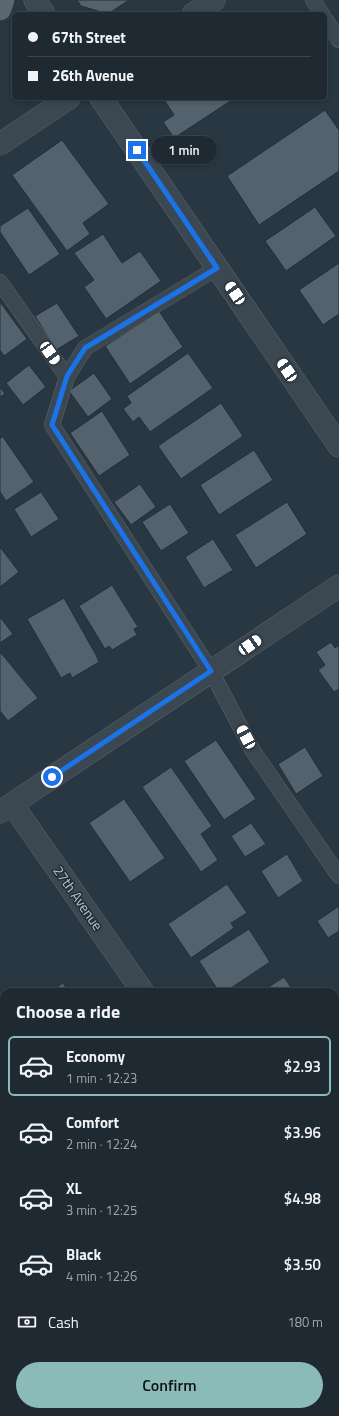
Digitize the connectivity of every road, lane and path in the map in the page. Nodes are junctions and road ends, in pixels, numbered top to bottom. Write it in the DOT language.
graph roads {
  1 [pos="3,0"];
  2 [pos="35,0"];
  3 [pos="214,0"];
  4 [pos="313,0"];
  5 [pos="0,9"];
  6 [pos="43,12"];
  7 [pos="196,12"];
  8 [pos="321,12"];
  9 [pos="327,22"];
  10 [pos="339,40"];
  11 [pos="65,100"];
  12 [pos="102,100"];
  13 [pos="0,144"];
  14 [pos="217,268"];
  15 [pos="0,282"];
  16 [pos="67,376"];
  17 [pos="339,446"];
  18 [pos="339,586"];
  19 [pos="211,671"];
  20 [pos="6,808"];
  21 [pos="339,876"];
  22 [pos="140,988"];
  1 -- 5 [label="main road"];
  2 -- 6 [label="street"];
  3 -- 7 [label="street"];
  4 -- 8 [label="lane"];
  9 -- 10 [label="lane"];
  11 -- 13 [label="street"];
  12 -- 14 [label="street"];
  14 -- 16 [label="lane"];
  14 -- 17 [label="street"];
  15 -- 16 [label="lane"];
  16 -- 19 [label="lane"];
  18 -- 19 [label="street"];
  19 -- 20 [label="street"];
  19 -- 21 [label="lane"];
  20 -- 22 [label="street, 27th Avenue"];
}
